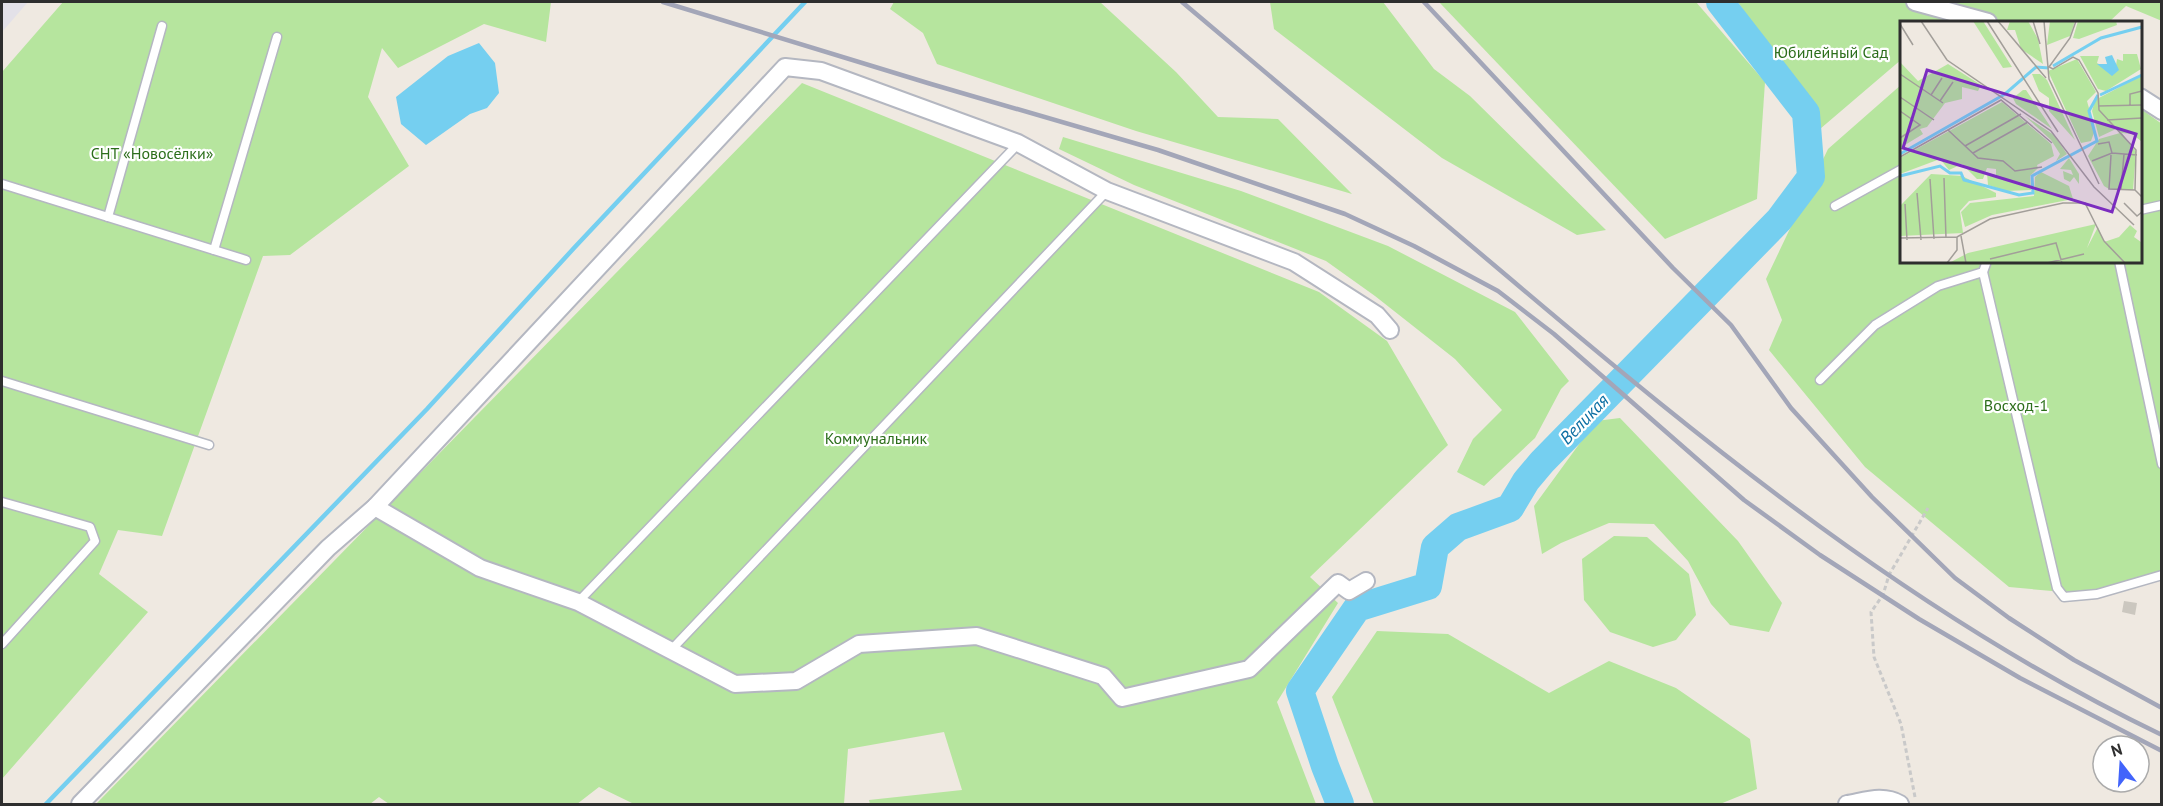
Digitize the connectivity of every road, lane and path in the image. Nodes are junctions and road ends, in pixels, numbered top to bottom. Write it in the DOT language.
graph roads {
  1 [pos="1915,2"];
  2 [pos="1984,21"];
  3 [pos="162,26"];
  4 [pos="277,37"];
  5 [pos="2142,98"];
  6 [pos="2162,111"];
  7 [pos="1018,144"];
  8 [pos="1900,170"];
  9 [pos="2,184"];
  10 [pos="1107,191"];
  11 [pos="2162,205"];
  12 [pos="1835,206"];
  13 [pos="2142,210"];
  14 [pos="108,217"];
  15 [pos="214,250"];
  16 [pos="246,260"];
  17 [pos="1987,262"];
  18 [pos="2119,262"];
  19 [pos="1983,272"];
  20 [pos="1390,330"];
  21 [pos="1820,380"];
  22 [pos="2,381"];
  23 [pos="209,445"];
  24 [pos="2162,464"];
  25 [pos="2,502"];
  26 [pos="375,507"];
  27 [pos="1928,508"];
  28 [pos="2162,575"];
  29 [pos="1366,581"];
  30 [pos="578,602"];
  31 [pos="2,644"];
  32 [pos="672,650"];
  33 [pos="80,804"];
  34 [pos="1847,804"];
  35 [pos="1900,804"];
  36 [pos="1916,804"];
  1 -- 2 [label="street"];
  3 -- 14 [label="lane"];
  4 -- 15 [label="lane"];
  5 -- 6 [label="street"];
  7 -- 10 [label="street"];
  7 -- 26 [label="street"];
  7 -- 30 [label="lane"];
  8 -- 12 [label="lane"];
  9 -- 14 [label="lane"];
  10 -- 20 [label="street"];
  10 -- 32 [label="lane"];
  11 -- 13 [label="lane"];
  14 -- 15 [label="lane"];
  15 -- 16 [label="lane"];
  17 -- 19 [label="lane"];
  18 -- 24 [label="lane"];
  19 -- 21 [label="lane"];
  19 -- 28 [label="lane"];
  22 -- 23 [label="lane"];
  25 -- 31 [label="lane"];
  26 -- 30 [label="street"];
  26 -- 33 [label="street"];
  27 -- 36 [label="path"];
  29 -- 32 [label="street"];
  30 -- 32 [label="street"];
  34 -- 35 [label="street"];
}
